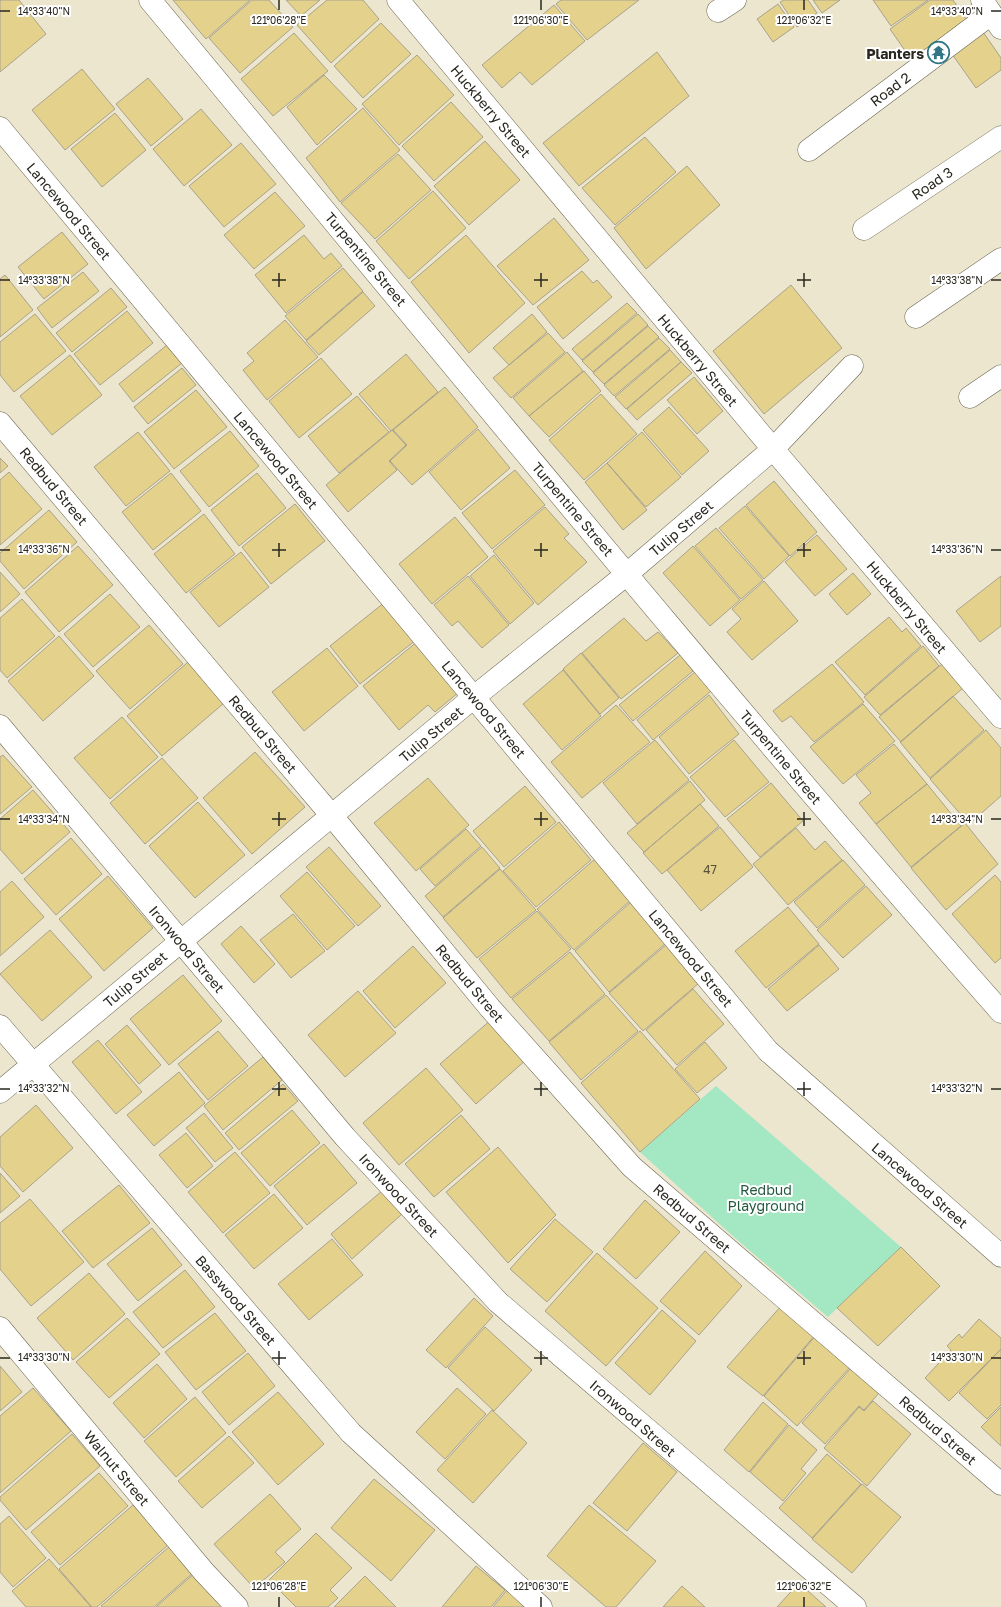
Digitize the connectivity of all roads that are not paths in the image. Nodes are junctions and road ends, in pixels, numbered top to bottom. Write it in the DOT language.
graph roads {
  1 [pos="150,0"];
  2 [pos="398,0"];
  3 [pos="991,14"];
  4 [pos="0,128"];
  5 [pos="1001,137"];
  6 [pos="809,150"];
  7 [pos="864,229"];
  8 [pos="1001,259"];
  9 [pos="916,317"];
  10 [pos="852,366"];
  11 [pos="1001,376"];
  12 [pos="970,397"];
  13 [pos="0,423"];
  14 [pos="773,449"];
  15 [pos="627,574"];
  16 [pos="474,697"];
  17 [pos="1001,717"];
  18 [pos="0,726"];
  19 [pos="332,816"];
  20 [pos="181,942"];
  21 [pos="1001,1012"];
  22 [pos="0,1026"];
  23 [pos="33,1064"];
  24 [pos="0,1092"];
  25 [pos="1001,1256"];
  26 [pos="0,1328"];
  27 [pos="1001,1484"];
  28 [pos="237,1607"];
  29 [pos="541,1607"];
  30 [pos="855,1607"];
  1 -- 15 [label="street, Turpentine Street"];
  2 -- 14 [label="street, Huckberry Street"];
  3 -- 6 [label="street, Road 2"];
  4 -- 16 [label="street, Lancewood Street"];
  5 -- 7 [label="street, Road 3"];
  8 -- 9 [label="street"];
  10 -- 14 [label="street, Tulip Street"];
  11 -- 12 [label="street"];
  13 -- 19 [label="street, Redbud Street"];
  14 -- 15 [label="street, Tulip Street"];
  14 -- 17 [label="street, Huckberry Street"];
  15 -- 16 [label="street, Tulip Street"];
  15 -- 21 [label="street, Turpentine Street"];
  16 -- 19 [label="street, Tulip Street"];
  16 -- 25 [label="street, Lancewood Street"];
  18 -- 20 [label="street, Ironwood Street"];
  19 -- 20 [label="street, Tulip Street"];
  19 -- 27 [label="street, Redbud Street"];
  20 -- 23 [label="street, Tulip Street"];
  20 -- 30 [label="street, Ironwood Street"];
  22 -- 23 [label="street, Basswood Street"];
  23 -- 24 [label="street, Tulip Street"];
  23 -- 29 [label="street, Basswood Street"];
  26 -- 28 [label="street, Walnut Street"];
}
